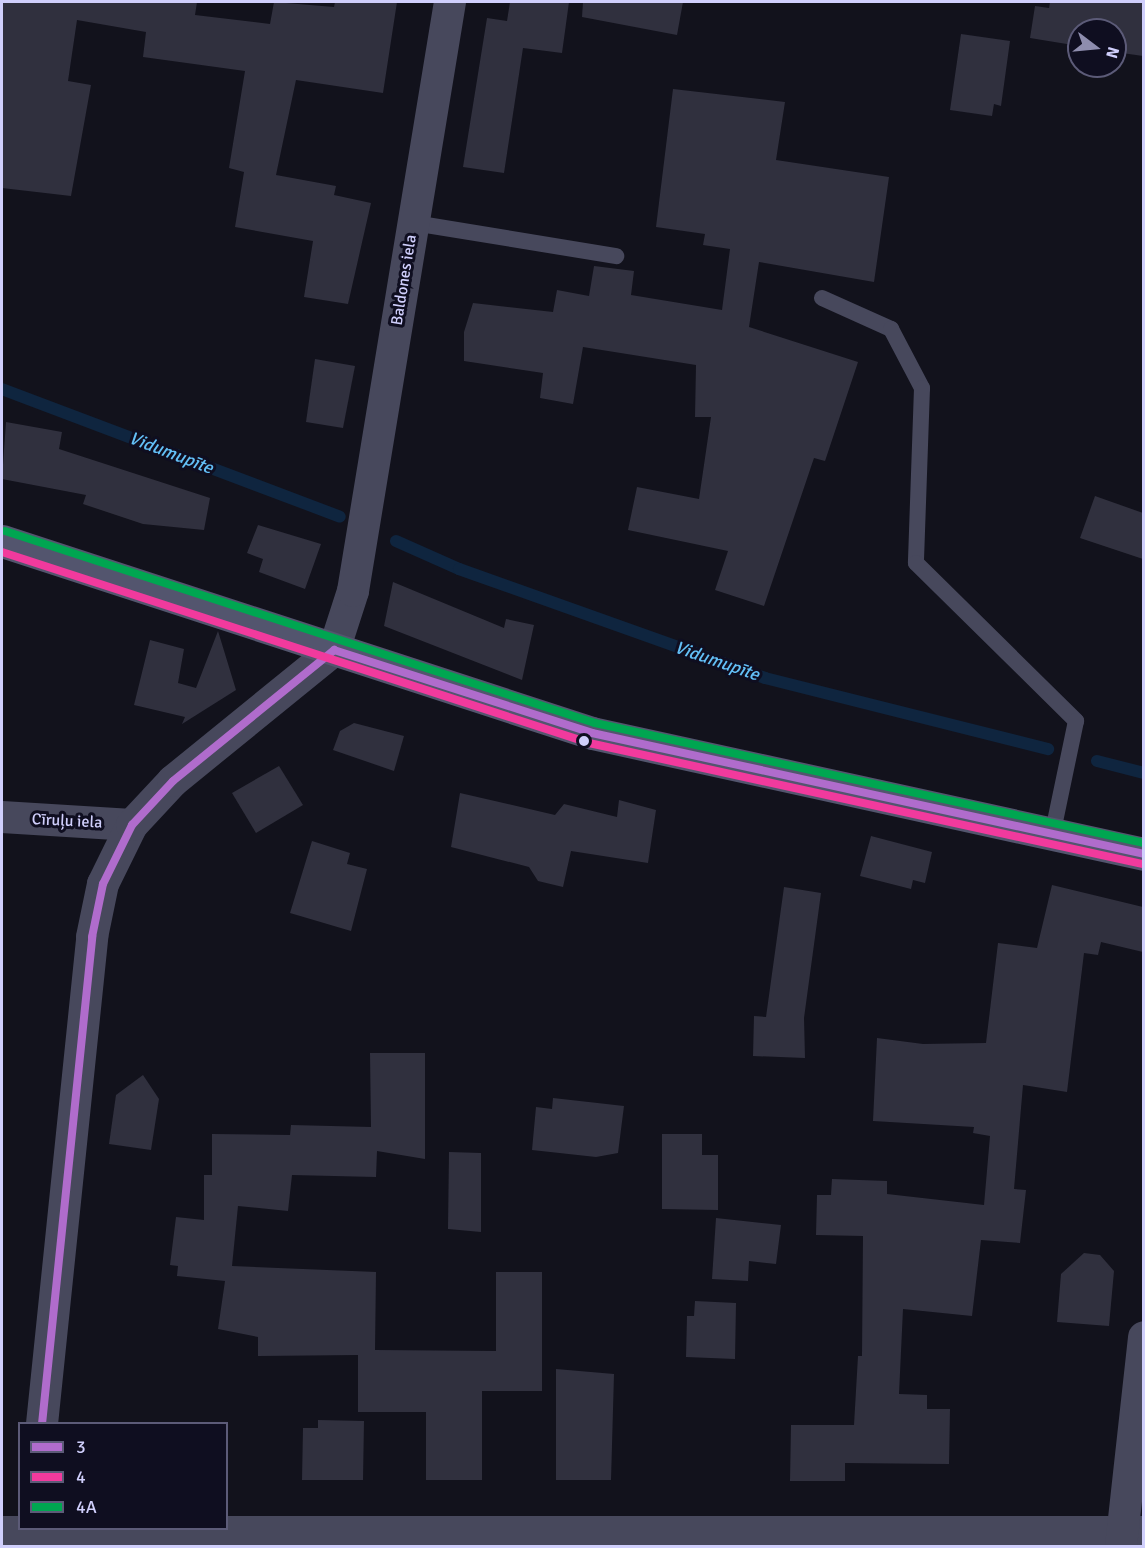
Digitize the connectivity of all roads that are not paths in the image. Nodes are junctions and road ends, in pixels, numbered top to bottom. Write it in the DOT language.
graph roads {
  1 [pos="450,2"];
  2 [pos="414,223"];
  3 [pos="616,256"];
  4 [pos="822,298"];
  5 [pos="2,541"];
  6 [pos="334,650"];
  7 [pos="2,817"];
  8 [pos="132,825"];
  9 [pos="1052,836"];
  10 [pos="1143,854"];
  11 [pos="1143,1337"];
  12 [pos="42,1422"];
  13 [pos="23,1535"];
  14 [pos="1129,1537"];
  1 -- 2 [label="street, Baldones iela"];
  2 -- 3 [label="lane"];
  2 -- 6 [label="street, Baldones iela"];
  4 -- 9 [label="lane"];
  5 -- 6 [label="street"];
  6 -- 8 [label="street"];
  6 -- 9 [label="street"];
  7 -- 8 [label="street, Cīruļu iela"];
  8 -- 12 [label="street"];
  9 -- 10 [label="street"];
  11 -- 14 [label="street"];
  13 -- 14 [label="street"];
}
